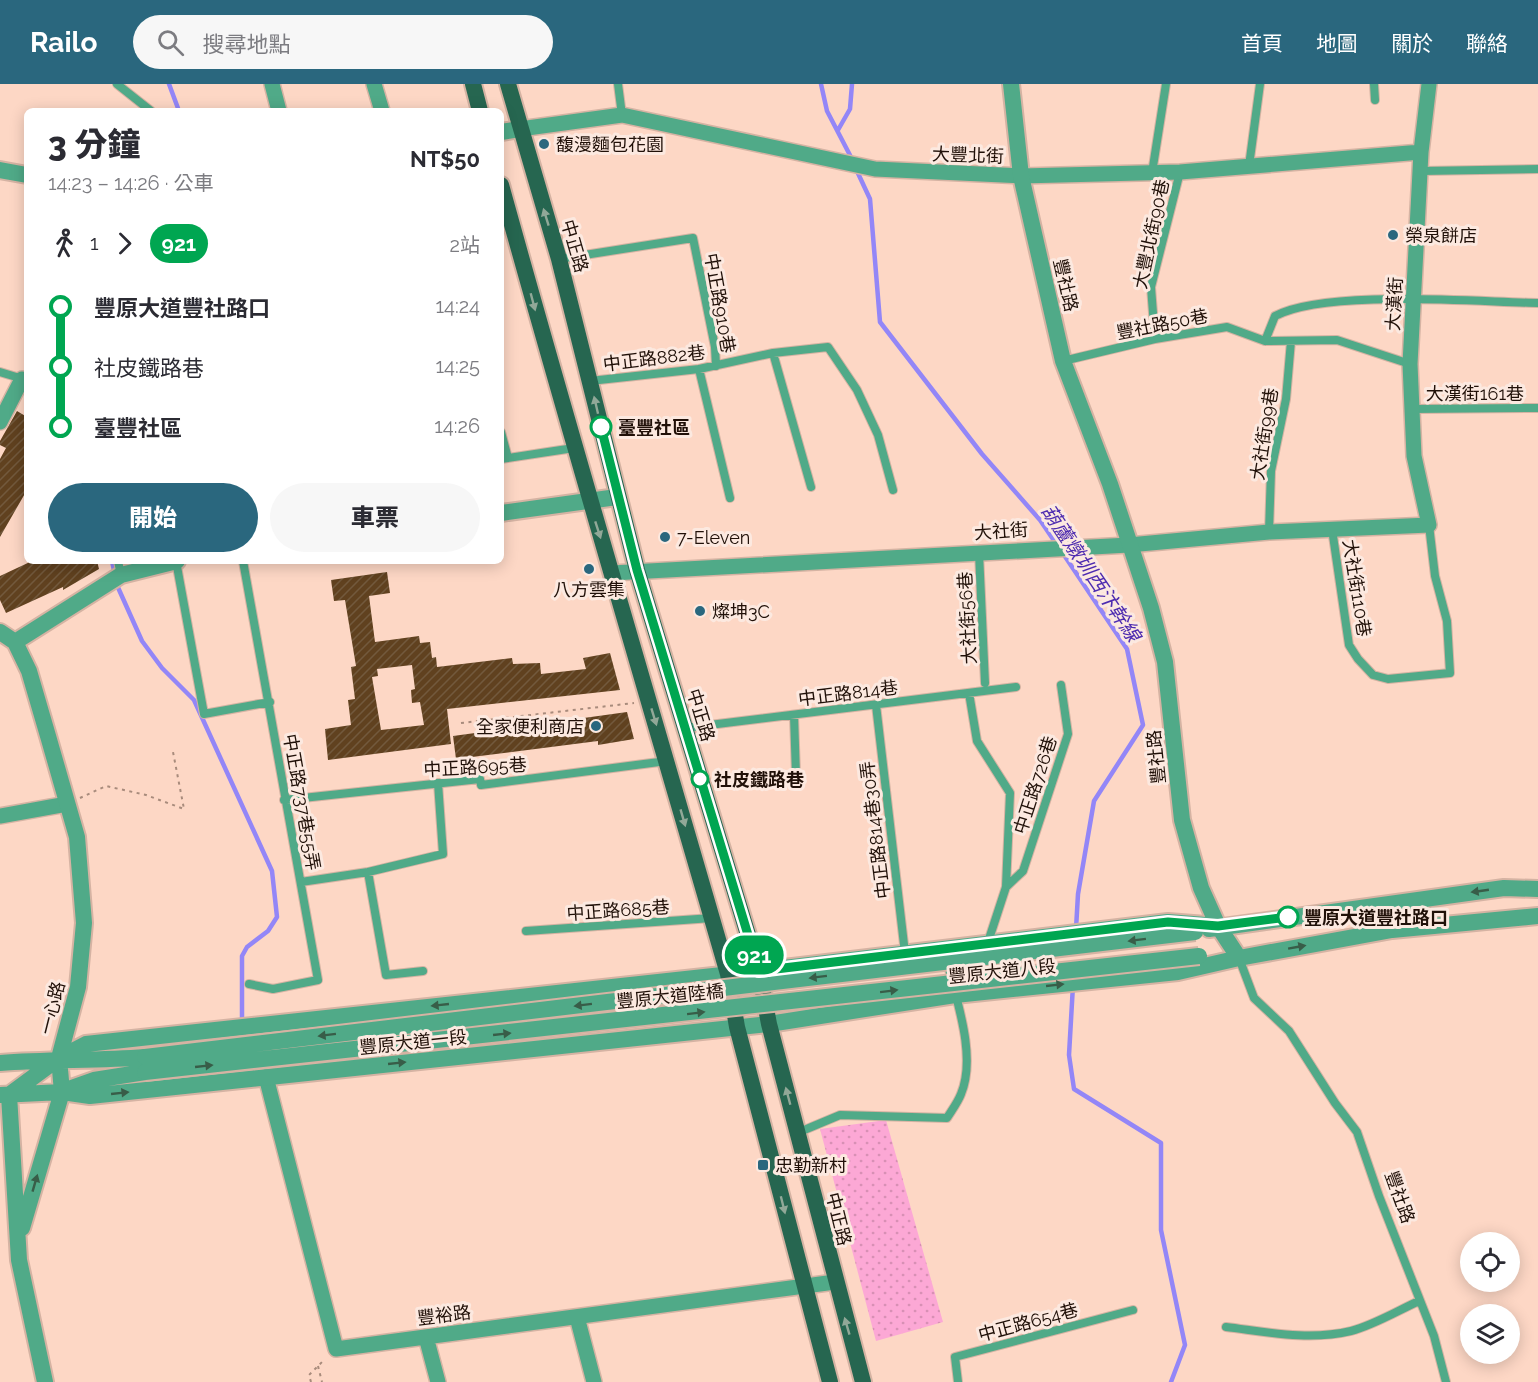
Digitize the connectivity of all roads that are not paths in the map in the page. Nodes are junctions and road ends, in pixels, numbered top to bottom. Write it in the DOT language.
graph roads {
  1 [pos="117,84"];
  2 [pos="272,84"];
  3 [pos="374,84"];
  4 [pos="473,84"];
  5 [pos="508,84"];
  6 [pos="618,84"];
  7 [pos="1011,84"];
  8 [pos="1166,84"];
  9 [pos="1260,84"];
  10 [pos="1374,84"];
  11 [pos="1429,84"];
  12 [pos="1375,100"];
  13 [pos="147,108"];
  14 [pos="278,108"];
  15 [pos="381,108"];
  16 [pos="479,108"];
  17 [pos="622,115"];
  18 [pos="520,129"];
  19 [pos="504,132"];
  20 [pos="1421,152"];
  21 [pos="1250,166"];
  22 [pos="1538,169"];
  23 [pos="0,170"];
  24 [pos="1420,171"];
  25 [pos="1180,172"];
  26 [pos="1152,173"];
  27 [pos="24,174"];
  28 [pos="1021,176"];
  29 [pos="504,196"];
  30 [pos="559,259"];
  31 [pos="1414,301"];
  32 [pos="1538,303"];
  33 [pos="1155,339"];
  34 [pos="1265,341"];
  35 [pos="1291,341"];
  36 [pos="773,353"];
  37 [pos="1063,361"];
  38 [pos="1410,364"];
  39 [pos="716,366"];
  40 [pos="699,369"];
  41 [pos="0,372"];
  42 [pos="24,379"];
  43 [pos="590,381"];
  44 [pos="1412,408"];
  45 [pos="1538,408"];
  46 [pos="0,422"];
  47 [pos="574,448"];
  48 [pos="504,458"];
  49 [pos="811,487"];
  50 [pos="893,490"];
  51 [pos="616,497"];
  52 [pos="730,498"];
  53 [pos="589,501"];
  54 [pos="504,513"];
  55 [pos="1429,525"];
  56 [pos="1332,529"];
  57 [pos="1269,531"];
  58 [pos="1129,544"];
  59 [pos="979,553"];
  60 [pos="152,564"];
  61 [pos="177,564"];
  62 [pos="244,564"];
  63 [pos="119,568"];
  64 [pos="637,570"];
  65 [pos="612,573"];
  66 [pos="0,632"];
  67 [pos="15,642"];
  68 [pos="985,683"];
  69 [pos="1061,685"];
  70 [pos="1016,687"];
  71 [pos="969,693"];
  72 [pos="270,702"];
  73 [pos="876,705"];
  74 [pos="794,715"];
  75 [pos="684,729"];
  76 [pos="668,761"];
  77 [pos="796,776"];
  78 [pos="438,783"];
  79 [pos="284,800"];
  80 [pos="67,804"];
  81 [pos="0,816"];
  82 [pos="368,872"];
  83 [pos="301,882"];
  84 [pos="1006,887"];
  85 [pos="1538,889"];
  86 [pos="1538,916"];
  87 [pos="712,918"];
  88 [pos="1218,926"];
  89 [pos="526,931"];
  90 [pos="1195,932"];
  91 [pos="988,942"];
  92 [pos="944,948"];
  93 [pos="905,953"];
  94 [pos="1198,956"];
  95 [pos="1239,958"];
  96 [pos="423,971"];
  97 [pos="759,971"];
  98 [pos="728,974"];
  99 [pos="249,984"];
  100 [pos="955,995"];
  101 [pos="769,1024"];
  102 [pos="737,1027"];
  103 [pos="59,1058"];
  104 [pos="0,1063"];
  105 [pos="145,1064"];
  106 [pos="266,1077"];
  107 [pos="62,1092"];
  108 [pos="5,1095"];
  109 [pos="797,1132"];
  110 [pos="18,1239"];
  111 [pos="835,1281"];
  112 [pos="804,1288"];
  113 [pos="1419,1301"];
  114 [pos="1133,1310"];
  115 [pos="577,1317"];
  116 [pos="1226,1327"];
  117 [pos="426,1336"];
  118 [pos="45,1382"];
  119 [pos="438,1382"];
  120 [pos="594,1382"];
  121 [pos="830,1382"];
  122 [pos="863,1382"];
  123 [pos="958,1382"];
  124 [pos="1446,1382"];
  1 -- 13 [label="lane"];
  2 -- 14 [label="street"];
  3 -- 15 [label="street"];
  4 -- 16 [label="main road"];
  5 -- 18 [label="main road, 中正路"];
  6 -- 17 [label="lane"];
  7 -- 28 [label="street, 豐社路"];
  8 -- 26 [label="lane"];
  9 -- 21 [label="lane"];
  10 -- 12 [label="lane"];
  11 -- 20 [label="street, 大漢街"];
  17 -- 18 [label="street, 大豐北街"];
  17 -- 28 [label="street, 大豐北街"];
  18 -- 19 [label="street"];
  30 -- 18 [label="main road, 中正路, one-way"];
  20 -- 21 [label="street, 大豐北街"];
  20 -- 24 [label="street, 大漢街"];
  21 -- 25 [label="street, 大豐北街"];
  22 -- 24 [label="lane"];
  23 -- 27 [label="street"];
  24 -- 31 [label="street, 大漢街"];
  25 -- 26 [label="street, 大豐北街"];
  25 -- 33 [label="lane, 大豐北街90巷"];
  26 -- 28 [label="street, 大豐北街"];
  28 -- 37 [label="street, 豐社路"];
  29 -- 47 [label="main road, one-way"];
  30 -- 39 [label="lane, 中正路910巷"];
  30 -- 43 [label="main road, 中正路"];
  31 -- 32 [label="lane"];
  31 -- 34 [label="lane"];
  31 -- 38 [label="street, 大漢街"];
  33 -- 34 [label="lane, 豐社路50巷"];
  33 -- 37 [label="lane, 豐社路50巷"];
  34 -- 35 [label="lane"];
  35 -- 38 [label="lane"];
  35 -- 57 [label="lane, 大社街99巷"];
  36 -- 39 [label="lane, 中正路882巷"];
  36 -- 49 [label="lane"];
  36 -- 50 [label="lane, 中正路882巷"];
  37 -- 58 [label="street, 豐社路"];
  38 -- 44 [label="street, 大漢街"];
  39 -- 40 [label="lane, 中正路882巷"];
  40 -- 43 [label="lane, 中正路882巷"];
  40 -- 52 [label="lane"];
  41 -- 42 [label="lane"];
  42 -- 46 [label="street"];
  51 -- 43 [label="main road, 中正路, one-way"];
  44 -- 45 [label="lane, 大漢街161巷"];
  44 -- 55 [label="street, 大漢街"];
  47 -- 48 [label="lane"];
  47 -- 53 [label="main road"];
  51 -- 53 [label="street"];
  51 -- 64 [label="main road, 中正路"];
  53 -- 54 [label="street"];
  53 -- 65 [label="main road, one-way"];
  55 -- 56 [label="street, 大社街"];
  55 -- 56 [label="lane, 大社街110巷"];
  56 -- 57 [label="street, 大社街"];
  57 -- 58 [label="street, 大社街"];
  58 -- 59 [label="street, 大社街"];
  58 -- 88 [label="street, 豐社路"];
  59 -- 64 [label="street, 大社街"];
  59 -- 68 [label="lane, 大社街56巷"];
  60 -- 63 [label="street"];
  61 -- 72 [label="lane"];
  62 -- 72 [label="lane, 中正路737巷55弄"];
  63 -- 67 [label="street"];
  64 -- 65 [label="street, 大社街"];
  64 -- 75 [label="main road, 中正路"];
  65 -- 76 [label="main road, one-way"];
  66 -- 67 [label="street"];
  67 -- 80 [label="street, 一心路"];
  69 -- 84 [label="lane, 中正路726巷"];
  70 -- 71 [label="lane, 中正路814巷"];
  71 -- 73 [label="lane, 中正路814巷"];
  71 -- 84 [label="lane"];
  72 -- 79 [label="lane, 中正路737巷55弄"];
  73 -- 74 [label="lane, 中正路814巷"];
  73 -- 93 [label="lane, 中正路814巷30弄"];
  74 -- 75 [label="lane, 中正路814巷"];
  74 -- 77 [label="lane"];
  75 -- 97 [label="main road, 中正路"];
  76 -- 78 [label="lane, 中正路695巷"];
  76 -- 87 [label="main road, one-way"];
  78 -- 79 [label="lane, 中正路695巷"];
  78 -- 82 [label="lane"];
  79 -- 83 [label="lane, 中正路737巷55弄"];
  80 -- 81 [label="street"];
  80 -- 103 [label="street, 一心路"];
  82 -- 83 [label="lane"];
  82 -- 96 [label="lane"];
  83 -- 99 [label="lane, 中正路737巷55弄"];
  84 -- 91 [label="lane"];
  85 -- 88 [label="street, 豐原大道八段, one-way"];
  95 -- 86 [label="street, 豐原大道八段, one-way"];
  87 -- 89 [label="lane, 中正路685巷"];
  87 -- 98 [label="main road"];
  88 -- 90 [label="street, 豐原大道八段"];
  88 -- 91 [label="street, 豐原大道八段"];
  88 -- 95 [label="street, 豐社路"];
  90 -- 105 [label="street, 豐原大道陸橋, one-way, bridge"];
  91 -- 92 [label="street, 豐原大道八段"];
  92 -- 93 [label="street, 豐原大道八段"];
  92 -- 100 [label="lane"];
  93 -- 97 [label="street, 豐原大道八段"];
  94 -- 95 [label="street, 豐原大道八段"];
  105 -- 94 [label="street, 豐原大道陸橋, one-way, bridge"];
  100 -- 95 [label="street, 豐原大道八段, one-way"];
  95 -- 113 [label="lane, 豐社路"];
  97 -- 98 [label="street, 豐原大道一段"];
  97 -- 101 [label="main road, 中正路"];
  98 -- 102 [label="main road"];
  98 -- 103 [label="street, 豐原大道一段, one-way"];
  100 -- 101 [label="street, 豐原大道八段"];
  100 -- 109 [label="lane"];
  101 -- 102 [label="street, 豐原大道一段"];
  109 -- 101 [label="main road, 中正路, one-way"];
  106 -- 102 [label="street, 豐原大道一段, one-way"];
  102 -- 112 [label="main road, one-way"];
  103 -- 104 [label="street, 豐原大道一段"];
  103 -- 105 [label="street, 豐原大道一段"];
  103 -- 107 [label="street"];
  103 -- 108 [label="street, 一心路"];
  105 -- 107 [label="street, 豐原大道一段"];
  107 -- 106 [label="street, 豐原大道一段, one-way"];
  106 -- 117 [label="street, 豐裕路"];
  107 -- 108 [label="street, 豐原大道一段"];
  110 -- 107 [label="street, one-way"];
  108 -- 110 [label="street"];
  109 -- 111 [label="main road, 中正路"];
  110 -- 118 [label="street"];
  111 -- 112 [label="street, 豐裕路"];
  122 -- 111 [label="main road, 中正路, one-way"];
  112 -- 115 [label="street, 豐裕路"];
  112 -- 121 [label="main road"];
  113 -- 116 [label="lane"];
  113 -- 124 [label="lane, 豐社路"];
  114 -- 123 [label="lane, 中正路654巷"];
  115 -- 117 [label="street, 豐裕路"];
  115 -- 120 [label="street"];
  117 -- 119 [label="street"];
}
